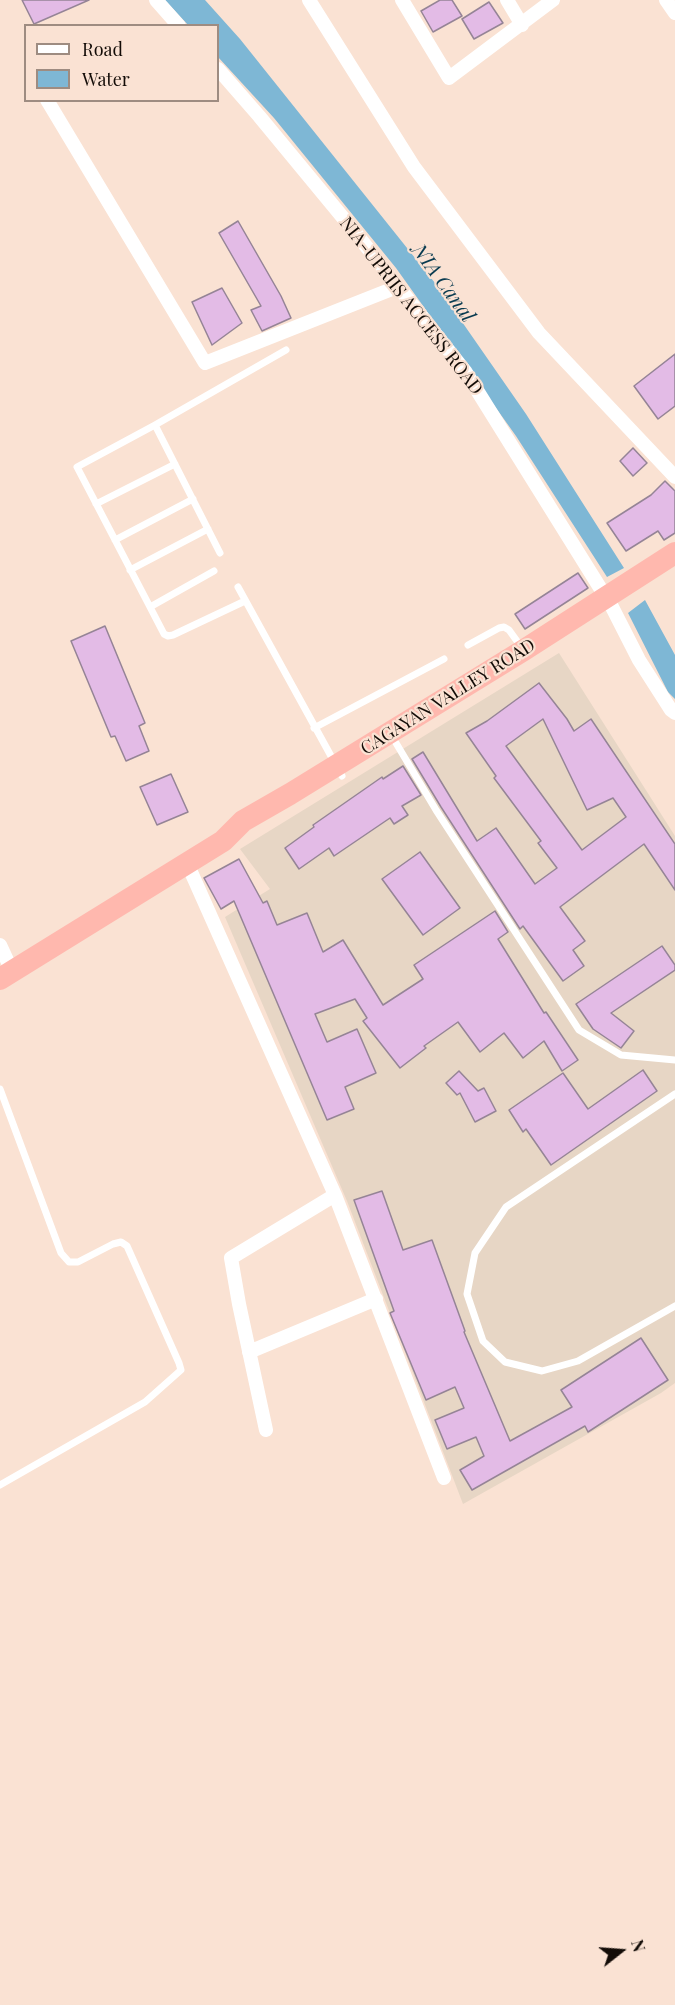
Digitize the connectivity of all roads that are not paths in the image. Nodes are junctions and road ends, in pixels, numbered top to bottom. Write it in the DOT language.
graph roads {
  1 [pos="156,0"];
  2 [pos="309,0"];
  3 [pos="402,0"];
  4 [pos="507,0"];
  5 [pos="553,0"];
  6 [pos="666,0"];
  7 [pos="675,12"];
  8 [pos="177,24"];
  9 [pos="522,25"];
  10 [pos="219,70"];
  11 [pos="48,102"];
  12 [pos="397,287"];
  13 [pos="286,350"];
  14 [pos="155,424"];
  15 [pos="175,464"];
  16 [pos="675,477"];
  17 [pos="193,499"];
  18 [pos="96,504"];
  19 [pos="208,529"];
  20 [pos="115,540"];
  21 [pos="220,553"];
  22 [pos="675,553"];
  23 [pos="675,566"];
  24 [pos="130,570"];
  25 [pos="214,571"];
  26 [pos="238,587"];
  27 [pos="245,601"];
  28 [pos="610,602"];
  29 [pos="150,608"];
  30 [pos="468,645"];
  31 [pos="524,650"];
  32 [pos="444,659"];
  33 [pos="675,713"];
  34 [pos="314,728"];
  35 [pos="396,743"];
  36 [pos="339,771"];
  37 [pos="188,863"];
  38 [pos="0,945"];
  39 [pos="6,975"];
  40 [pos="675,1060"];
  41 [pos="0,1089"];
  42 [pos="675,1094"];
  43 [pos="335,1195"];
  44 [pos="376,1299"];
  45 [pos="675,1306"];
  46 [pos="249,1352"];
  47 [pos="266,1430"];
  48 [pos="444,1478"];
  49 [pos="0,1485"];
  1 -- 8 [label="street"];
  2 -- 16 [label="street"];
  3 -- 9 [label="street"];
  4 -- 9 [label="street"];
  5 -- 9 [label="street"];
  6 -- 7 [label="street"];
  10 -- 12 [label="street, NIA-UPRIIS ACCESS ROAD"];
  11 -- 12 [label="street"];
  12 -- 28 [label="street, NIA-UPRIIS ACCESS ROAD"];
  13 -- 14 [label="lane"];
  14 -- 15 [label="lane"];
  14 -- 18 [label="lane"];
  15 -- 17 [label="lane"];
  15 -- 18 [label="lane"];
  17 -- 19 [label="lane"];
  17 -- 20 [label="lane"];
  18 -- 20 [label="lane"];
  19 -- 21 [label="lane"];
  19 -- 24 [label="lane"];
  20 -- 24 [label="lane"];
  22 -- 28 [label="highway, CAGAYAN VALLEY ROAD"];
  23 -- 28 [label="highway, CAGAYAN VALLEY ROAD"];
  24 -- 29 [label="lane"];
  25 -- 29 [label="lane"];
  26 -- 27 [label="lane"];
  27 -- 29 [label="lane"];
  27 -- 34 [label="lane"];
  28 -- 31 [label="highway, CAGAYAN VALLEY ROAD"];
  28 -- 33 [label="street, NIA-UPRIIS ACCESS ROAD"];
  28 -- 35 [label="highway, CAGAYAN VALLEY ROAD"];
  30 -- 31 [label="lane"];
  31 -- 36 [label="highway, CAGAYAN VALLEY ROAD"];
  32 -- 34 [label="lane"];
  34 -- 36 [label="lane"];
  35 -- 36 [label="highway, CAGAYAN VALLEY ROAD"];
  35 -- 40 [label="lane"];
  36 -- 37 [label="highway, CAGAYAN VALLEY ROAD"];
  37 -- 39 [label="highway, CAGAYAN VALLEY ROAD"];
  37 -- 43 [label="street"];
  38 -- 39 [label="street"];
  41 -- 49 [label="lane"];
  42 -- 45 [label="lane"];
  43 -- 44 [label="street"];
  43 -- 46 [label="street"];
  44 -- 46 [label="street"];
  44 -- 48 [label="street"];
  46 -- 47 [label="street"];
}
